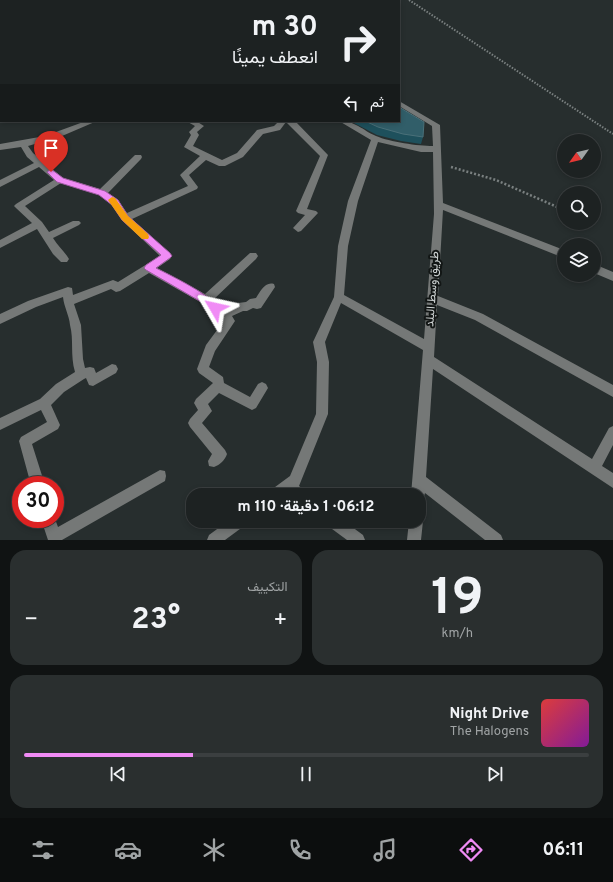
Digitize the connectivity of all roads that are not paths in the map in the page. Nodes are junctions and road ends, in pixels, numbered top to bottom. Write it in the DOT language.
graph roads {
  1 [pos="400,104"];
  2 [pos="91,122"];
  3 [pos="192,122"];
  4 [pos="282,122"];
  5 [pos="291,122"];
  6 [pos="345,122"];
  7 [pos="375,140"];
  8 [pos="23,144"];
  9 [pos="0,147"];
  10 [pos="437,149"];
  11 [pos="205,156"];
  12 [pos="138,157"];
  13 [pos="40,163"];
  14 [pos="60,180"];
  15 [pos="0,184"];
  16 [pos="102,193"];
  17 [pos="439,205"];
  18 [pos="125,218"];
  19 [pos="76,223"];
  20 [pos="39,224"];
  21 [pos="298,228"];
  22 [pos="47,237"];
  23 [pos="0,244"];
  24 [pos="557,251"];
  25 [pos="253,256"];
  26 [pos="64,259"];
  27 [pos="149,268"];
  28 [pos="601,271"];
  29 [pos="613,277"];
  30 [pos="270,286"];
  31 [pos="339,297"];
  32 [pos="433,299"];
  33 [pos="206,300"];
  34 [pos="69,301"];
  35 [pos="223,316"];
  36 [pos="0,319"];
  37 [pos="429,353"];
  38 [pos="112,369"];
  39 [pos="81,374"];
  40 [pos="218,386"];
  41 [pos="262,388"];
  42 [pos="613,391"];
  43 [pos="44,403"];
  44 [pos="0,424"];
  45 [pos="613,432"];
  46 [pos="214,461"];
  47 [pos="594,468"];
  48 [pos="35,476"];
  49 [pos="160,476"];
  50 [pos="419,480"];
  51 [pos="613,481"];
  52 [pos="288,486"];
  53 [pos="285,488"];
  54 [pos="290,488"];
  55 [pos="418,488"];
  56 [pos="51,528"];
  57 [pos="230,528"];
  58 [pos="342,528"];
  59 [pos="415,528"];
  60 [pos="54,539"];
  61 [pos="214,540"];
  62 [pos="358,540"];
  63 [pos="414,540"];
  64 [pos="496,540"];
  1 -- 10 [label="street, طريق وسط البلد"];
  2 -- 8 [label="street"];
  3 -- 11 [label="street"];
  4 -- 11 [label="street"];
  5 -- 21 [label="street"];
  6 -- 7 [label="street"];
  7 -- 10 [label="street"];
  7 -- 31 [label="street"];
  8 -- 9 [label="street"];
  8 -- 13 [label="street"];
  10 -- 17 [label="street, طريق وسط البلد"];
  11 -- 18 [label="street"];
  12 -- 16 [label="street"];
  13 -- 14 [label="street"];
  13 -- 15 [label="street"];
  14 -- 16 [label="street"];
  14 -- 20 [label="street"];
  16 -- 18 [label="street"];
  17 -- 24 [label="street"];
  17 -- 32 [label="street, طريق وسط البلد"];
  18 -- 27 [label="street"];
  19 -- 22 [label="street"];
  20 -- 22 [label="street"];
  20 -- 23 [label="street"];
  22 -- 26 [label="street"];
  25 -- 33 [label="street"];
  27 -- 33 [label="street"];
  27 -- 34 [label="street"];
  28 -- 29 [label="street"];
  30 -- 35 [label="street"];
  31 -- 37 [label="street"];
  31 -- 52 [label="street"];
  32 -- 37 [label="street, طريق وسط البلد"];
  32 -- 42 [label="street"];
  33 -- 35 [label="street"];
  34 -- 36 [label="street"];
  34 -- 39 [label="street"];
  35 -- 40 [label="street"];
  37 -- 47 [label="street"];
  37 -- 50 [label="street, طريق وسط البلد"];
  38 -- 39 [label="street"];
  39 -- 43 [label="street"];
  40 -- 41 [label="street"];
  40 -- 46 [label="street"];
  43 -- 44 [label="street"];
  43 -- 48 [label="street"];
  45 -- 47 [label="street"];
  47 -- 51 [label="street"];
  49 -- 60 [label="street"];
  50 -- 55 [label="street, طريق وسط البلد"];
  50 -- 64 [label="street"];
  52 -- 53 [label="street"];
  52 -- 54 [label="street"];
  56 -- 60 [label="street"];
  57 -- 61 [label="street"];
  58 -- 62 [label="street"];
  59 -- 63 [label="street"];
}
